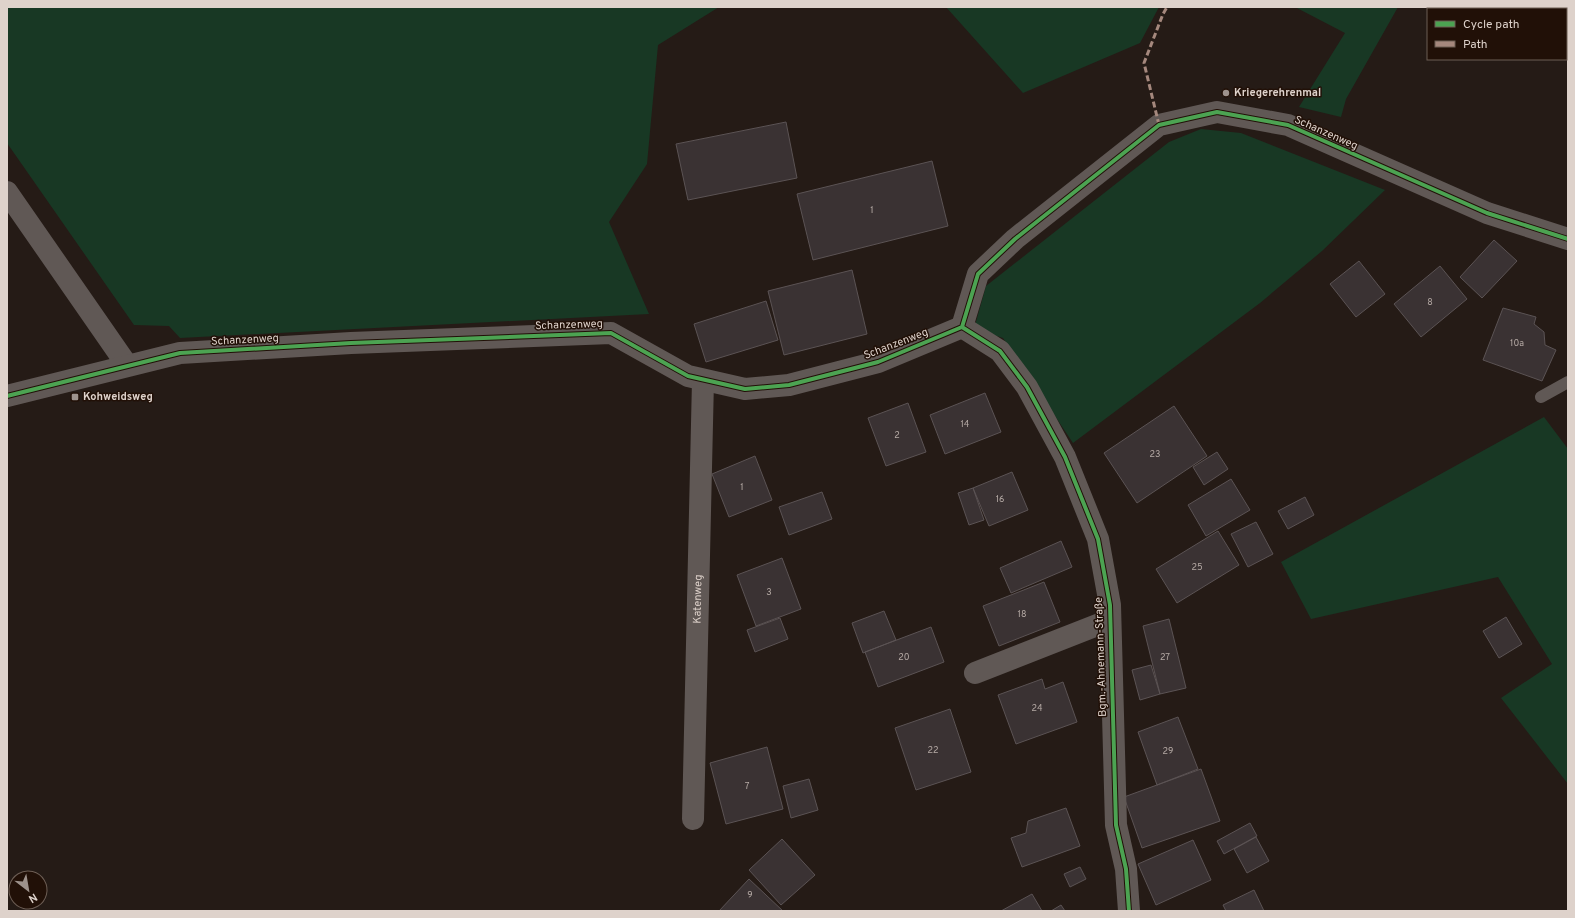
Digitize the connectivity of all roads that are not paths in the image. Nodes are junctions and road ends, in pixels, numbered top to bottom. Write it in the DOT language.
graph roads {
  1 [pos="7,192"];
  2 [pos="1568,239"];
  3 [pos="962,327"];
  4 [pos="127,365"];
  5 [pos="703,380"];
  6 [pos="1568,382"];
  7 [pos="7,396"];
  8 [pos="1541,398"];
  9 [pos="1110,620"];
  10 [pos="975,673"];
  11 [pos="693,819"];
  12 [pos="1129,911"];
  1 -- 4 [label="street"];
  2 -- 3 [label="street, Schanzenweg"];
  3 -- 5 [label="street, Schanzenweg"];
  3 -- 9 [label="street, Bgm.-Ahnemann-Straße"];
  4 -- 5 [label="street, Schanzenweg"];
  4 -- 7 [label="street, Schanzenweg"];
  5 -- 11 [label="street, Katenweg"];
  6 -- 8 [label="lane"];
  9 -- 10 [label="street, Bgm.-Ahnemann-Straße"];
  9 -- 12 [label="street, Bgm.-Ahnemann-Straße"];
}
